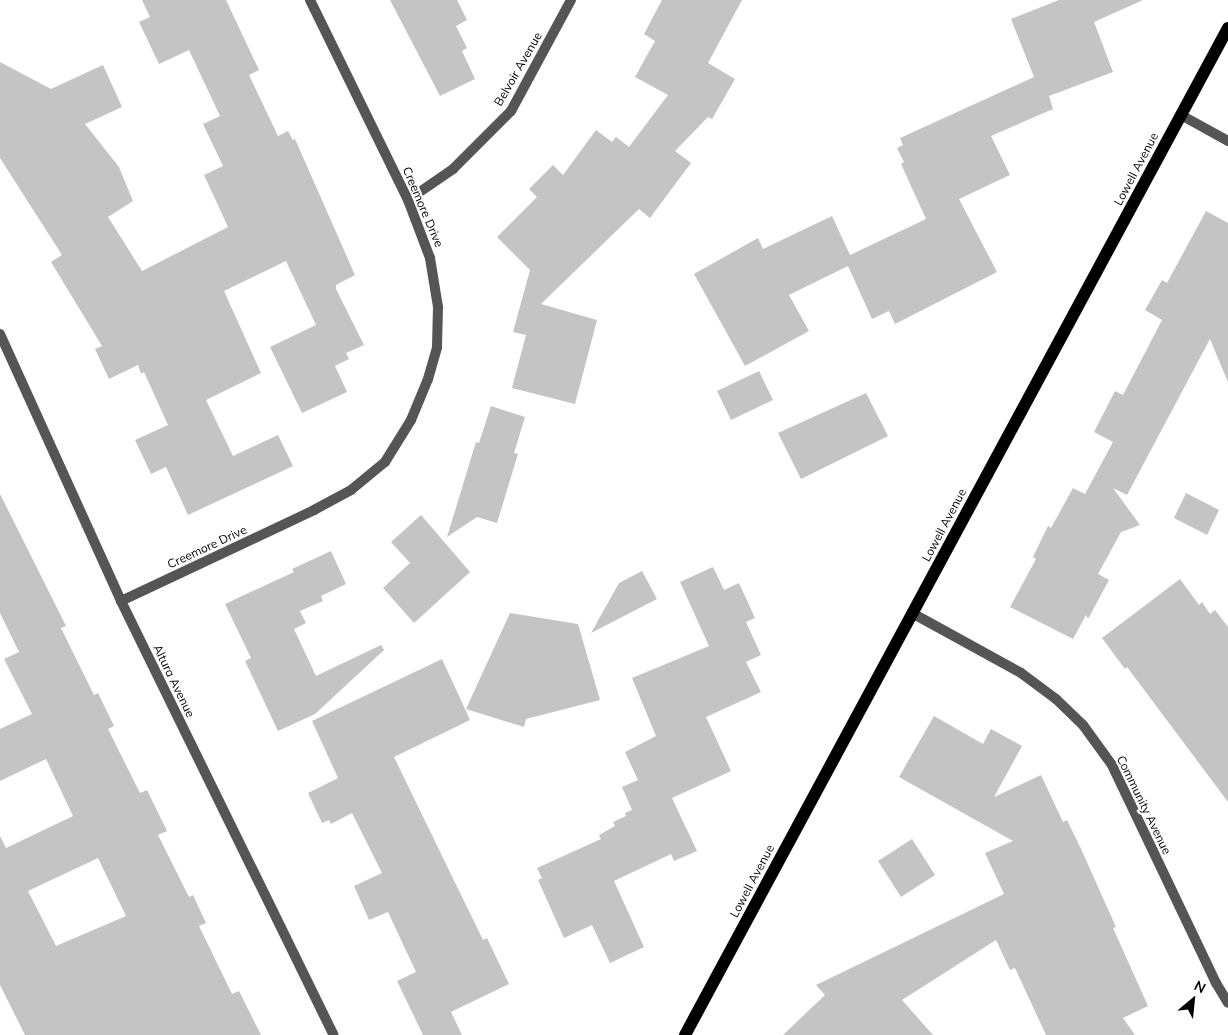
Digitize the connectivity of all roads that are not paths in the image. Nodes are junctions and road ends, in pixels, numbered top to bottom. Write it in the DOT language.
graph roads {
  1 [pos="310,0"];
  2 [pos="571,0"];
  3 [pos="1228,28"];
  4 [pos="1181,115"];
  5 [pos="1228,141"];
  6 [pos="408,200"];
  7 [pos="0,334"];
  8 [pos="121,601"];
  9 [pos="912,613"];
  10 [pos="1228,1003"];
  11 [pos="334,1035"];
  12 [pos="685,1035"];
  1 -- 6 [label="street, Creemore Drive"];
  2 -- 6 [label="street, Belvoir Avenue"];
  3 -- 4 [label="main road, Lowell Avenue"];
  4 -- 5 [label="street"];
  4 -- 9 [label="main road, Lowell Avenue"];
  6 -- 8 [label="street, Creemore Drive"];
  7 -- 8 [label="street, Altura Avenue"];
  8 -- 11 [label="street, Altura Avenue"];
  9 -- 10 [label="street, Community Avenue"];
  9 -- 12 [label="main road, Lowell Avenue"];
}
